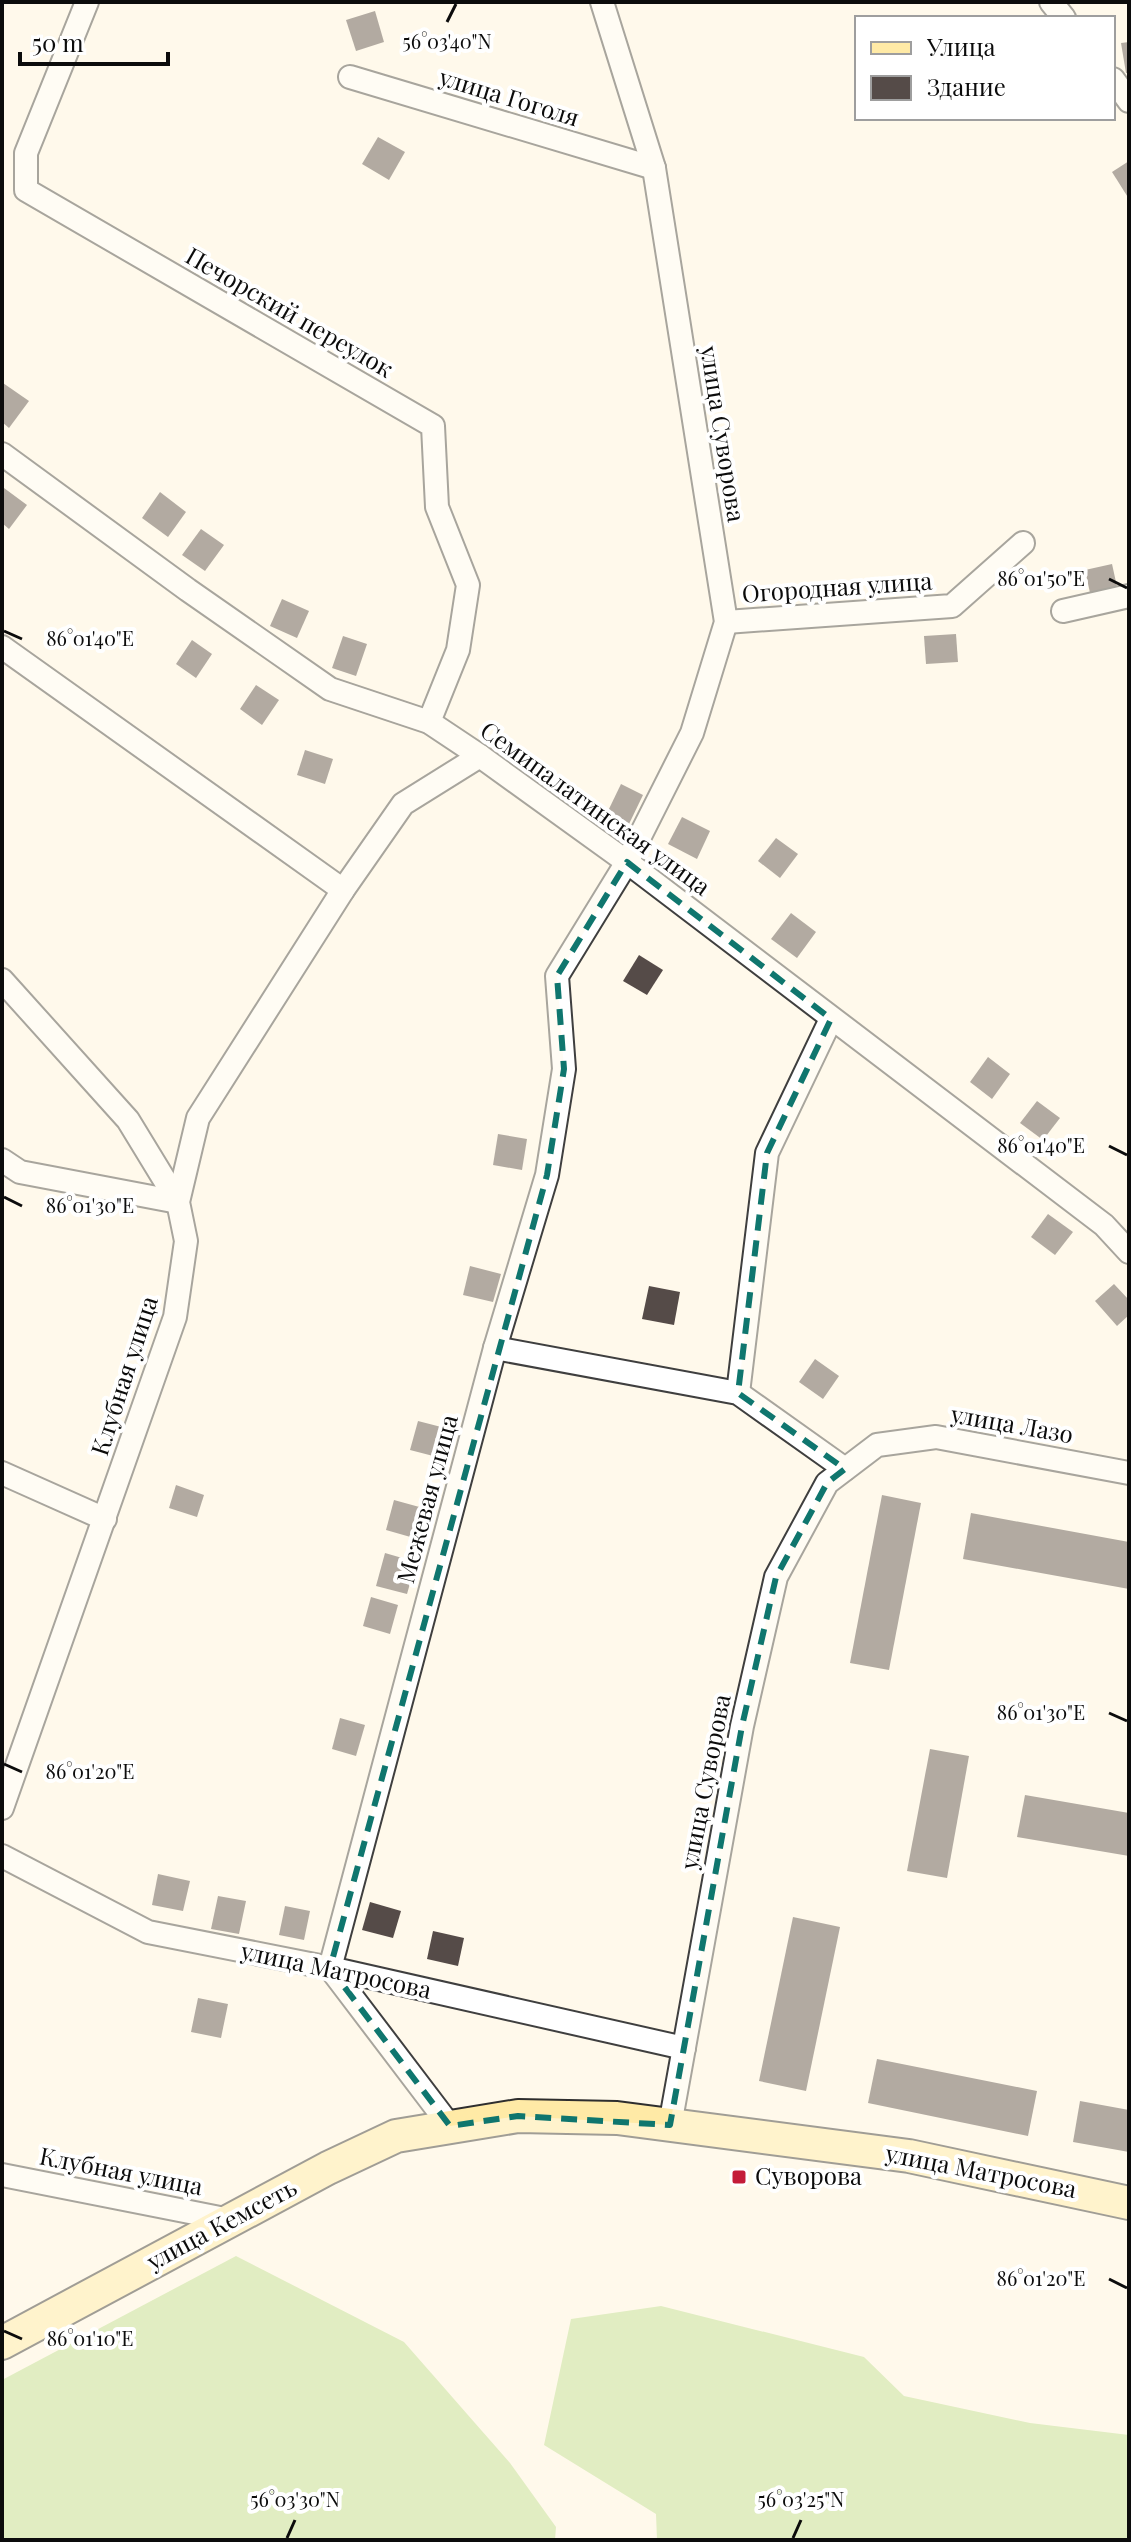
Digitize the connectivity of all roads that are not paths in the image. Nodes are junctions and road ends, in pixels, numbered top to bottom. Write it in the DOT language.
graph roads {
  1 [pos="87,2"];
  2 [pos="602,2"];
  3 [pos="350,77"];
  4 [pos="654,168"];
  5 [pos="2,454"];
  6 [pos="1023,543"];
  7 [pos="1129,596"];
  8 [pos="1063,611"];
  9 [pos="726,622"];
  10 [pos="2,647"];
  11 [pos="429,722"];
  12 [pos="480,756"];
  13 [pos="627,862"];
  14 [pos="343,890"];
  15 [pos="2,980"];
  16 [pos="831,1019"];
  17 [pos="2,1160"];
  18 [pos="178,1202"];
  19 [pos="1129,1252"];
  20 [pos="495,1348"];
  21 [pos="738,1393"];
  22 [pos="845,1469"];
  23 [pos="2,1473"];
  24 [pos="1129,1473"];
  25 [pos="105,1519"];
  26 [pos="2,1808"];
  27 [pos="2,1856"];
  28 [pos="330,1968"];
  29 [pos="684,2048"];
  30 [pos="670,2125"];
  31 [pos="450,2126"];
  32 [pos="2,2175"];
  33 [pos="1129,2203"];
  34 [pos="230,2220"];
  35 [pos="2,2343"];
  1 -- 11 [label="street, Печорский переулок"];
  2 -- 4 [label="street, улица Суворова"];
  3 -- 4 [label="street, улица Гоголя"];
  4 -- 9 [label="street, улица Суворова"];
  5 -- 11 [label="street, Семипалатинская улица"];
  6 -- 9 [label="street, Огородная улица"];
  7 -- 8 [label="street"];
  9 -- 13 [label="street, улица Суворова"];
  10 -- 14 [label="street"];
  11 -- 12 [label="street, Семипалатинская улица"];
  12 -- 13 [label="street, Семипалатинская улица"];
  12 -- 14 [label="street, Клубная улица"];
  13 -- 16 [label="street, Семипалатинская улица"];
  13 -- 20 [label="street, Межевая улица"];
  14 -- 18 [label="street, Клубная улица"];
  15 -- 18 [label="street"];
  16 -- 19 [label="street, Семипалатинская улица"];
  16 -- 21 [label="street"];
  17 -- 18 [label="street"];
  18 -- 25 [label="street, Клубная улица"];
  20 -- 21 [label="street"];
  20 -- 28 [label="street, Межевая улица"];
  21 -- 22 [label="street"];
  22 -- 24 [label="street, улица Лазо"];
  22 -- 29 [label="street, улица Суворова"];
  23 -- 25 [label="street"];
  25 -- 26 [label="street, Клубная улица"];
  27 -- 28 [label="street, улица Матросова"];
  28 -- 29 [label="street, улица Матросова"];
  28 -- 31 [label="street"];
  29 -- 30 [label="street, улица Суворова"];
  30 -- 31 [label="main road, улица Матросова"];
  30 -- 33 [label="main road, улица Матросова"];
  31 -- 34 [label="main road, улица Кемсеть"];
  32 -- 34 [label="street, Клубная улица"];
  34 -- 35 [label="main road, улица Кемсеть"];
}
